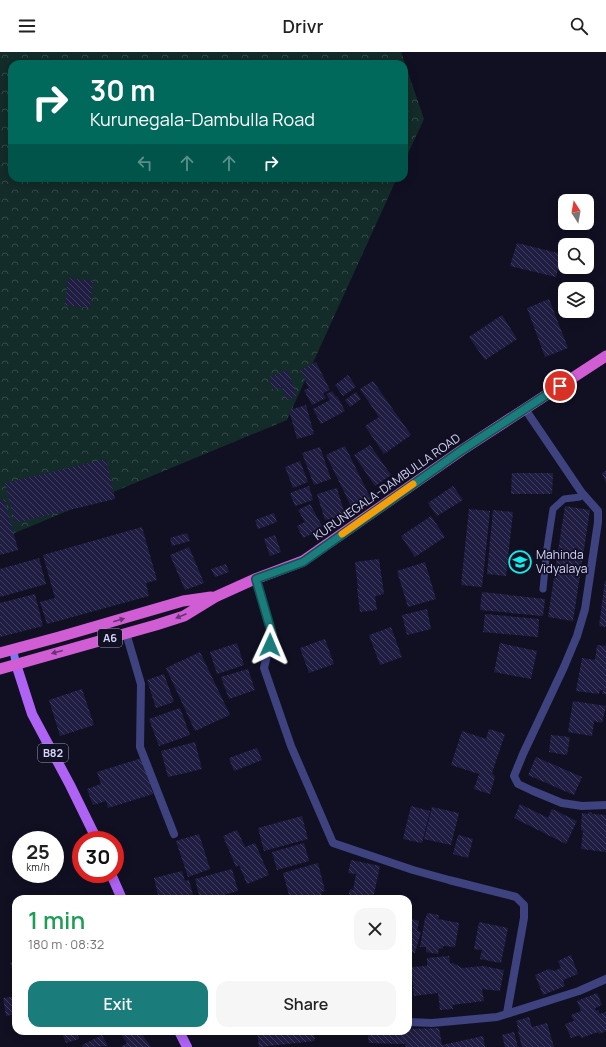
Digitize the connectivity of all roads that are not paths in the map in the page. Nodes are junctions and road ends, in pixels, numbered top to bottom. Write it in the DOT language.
graph roads {
  1 [pos="606,356"];
  2 [pos="525,409"];
  3 [pos="582,493"];
  4 [pos="256,579"];
  5 [pos="543,589"];
  6 [pos="215,597"];
  7 [pos="126,633"];
  8 [pos="13,649"];
  9 [pos="0,653"];
  10 [pos="16,664"];
  11 [pos="0,669"];
  12 [pos="606,805"];
  13 [pos="93,831"];
  14 [pos="174,834"];
  15 [pos="115,883"];
  16 [pos="120,895"];
  17 [pos="606,979"];
  18 [pos="507,1013"];
  19 [pos="412,1022"];
  20 [pos="183,1035"];
  21 [pos="187,1047"];
  1 -- 2 [label="highway, KURUNEGALA-DAMBULLA ROAD / A6"];
  2 -- 3 [label="street"];
  2 -- 4 [label="highway, KURUNEGALA-DAMBULLA ROAD / A6"];
  3 -- 5 [label="lane"];
  3 -- 12 [label="street"];
  4 -- 6 [label="highway, KURUNEGALA-DAMBULLA ROAD / A6"];
  4 -- 18 [label="street"];
  6 -- 7 [label="highway, KURUNEGALA-DAMBULLA ROAD / A6, one-way"];
  8 -- 6 [label="highway, KURUNEGALA-DAMBULLA ROAD / A6, one-way"];
  7 -- 10 [label="highway, KURUNEGALA-DAMBULLA ROAD / A6, one-way"];
  7 -- 14 [label="street"];
  8 -- 9 [label="highway, KURUNEGALA-DAMBULLA ROAD / A6"];
  8 -- 10 [label="main road"];
  10 -- 11 [label="highway, KURUNEGALA-DAMBULLA ROAD / A6"];
  10 -- 13 [label="main road, B82"];
  15 -- 16 [label="main road"];
  17 -- 18 [label="street"];
  18 -- 19 [label="street"];
  20 -- 21 [label="main road"];
}
